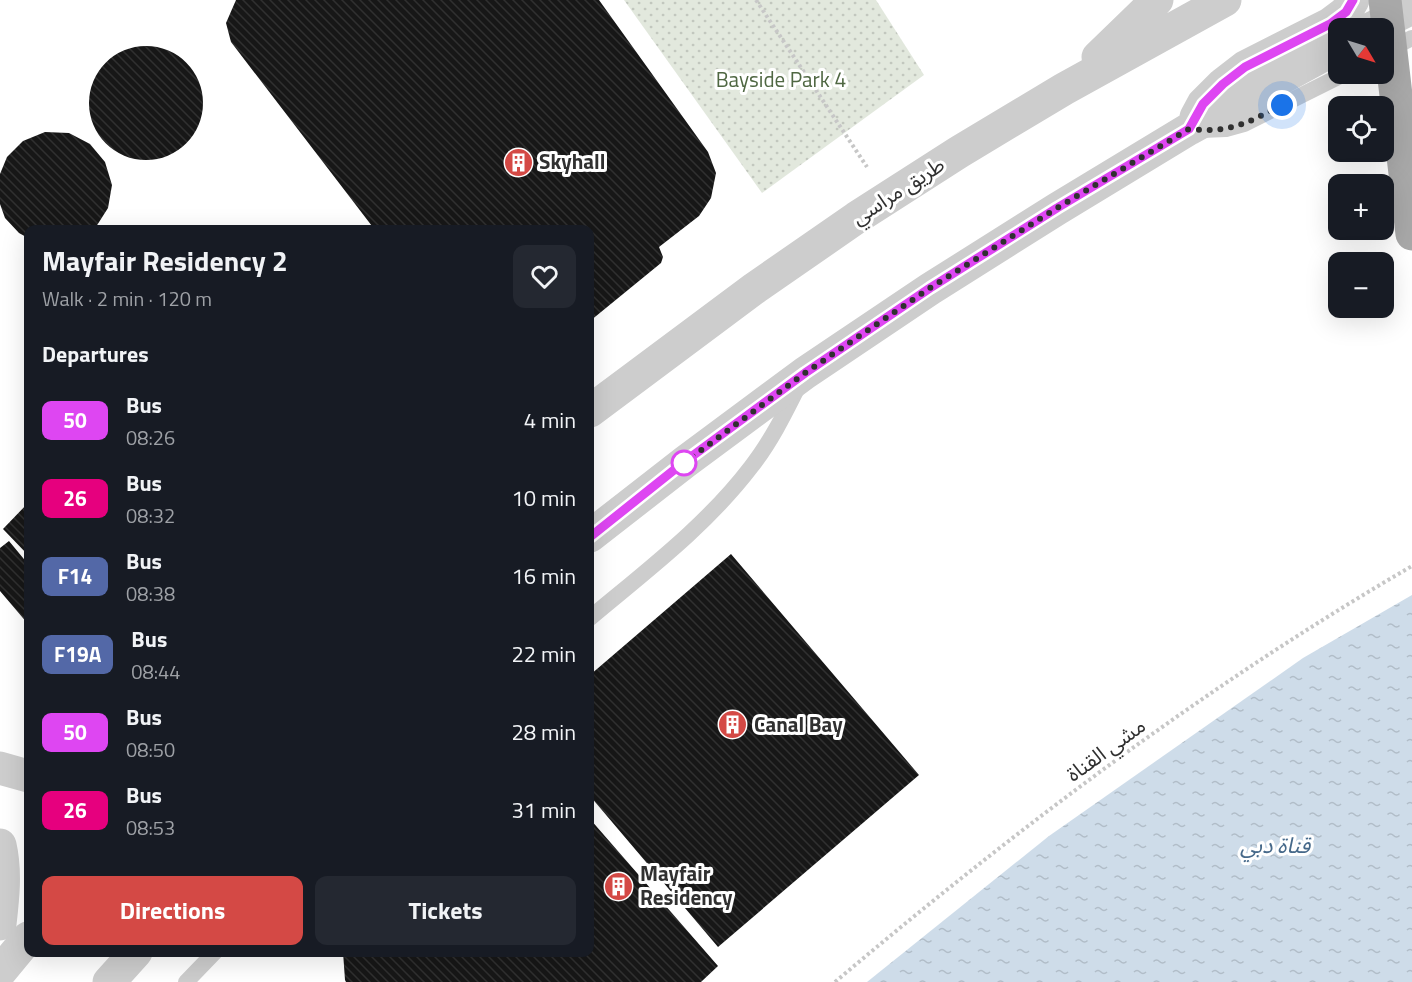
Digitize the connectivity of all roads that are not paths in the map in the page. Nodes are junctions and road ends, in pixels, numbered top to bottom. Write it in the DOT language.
graph roads {
  1 [pos="1157,0"];
  2 [pos="1225,0"];
  3 [pos="1353,0"];
  4 [pos="1398,16"];
  5 [pos="1328,53"];
  6 [pos="1328,82"];
  7 [pos="1064,90"];
  8 [pos="1189,129"];
  9 [pos="1412,234"];
  10 [pos="805,373"];
  11 [pos="594,408"];
  12 [pos="594,534"];
  13 [pos="594,615"];
  14 [pos="0,768"];
  15 [pos="24,775"];
  16 [pos="0,845"];
  17 [pos="0,924"];
  18 [pos="24,943"];
  19 [pos="132,957"];
  20 [pos="211,957"];
  21 [pos="0,972"];
  22 [pos="195,978"];
  23 [pos="109,982"];
  1 -- 7 [label="street"];
  2 -- 7 [label="street, طريق مراسي"];
  3 -- 8 [label="street"];
  4 -- 9 [label="main road"];
  5 -- 8 [label="street"];
  6 -- 8 [label="lane"];
  7 -- 11 [label="street, طريق مراسي"];
  8 -- 10 [label="street"];
  10 -- 12 [label="street"];
  10 -- 13 [label="lane"];
  14 -- 15 [label="street"];
  16 -- 17 [label="street"];
  18 -- 21 [label="street"];
  19 -- 23 [label="street"];
  20 -- 22 [label="lane"];
}
